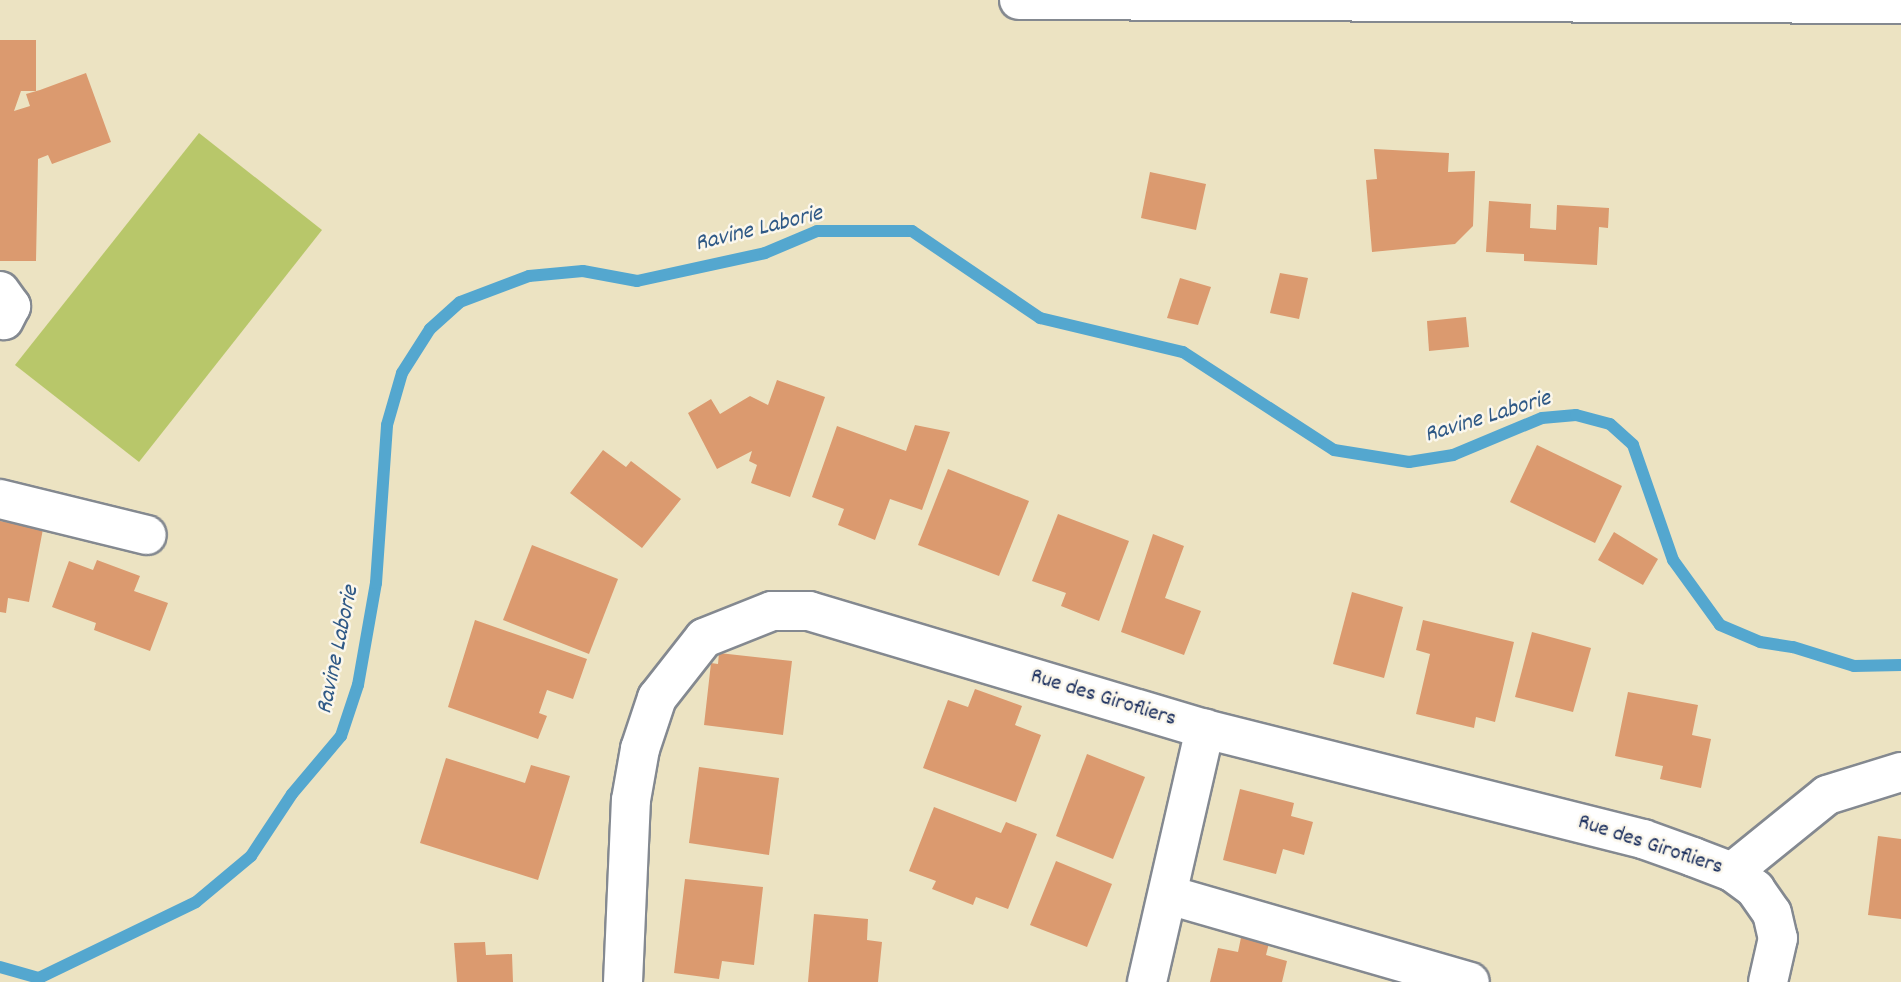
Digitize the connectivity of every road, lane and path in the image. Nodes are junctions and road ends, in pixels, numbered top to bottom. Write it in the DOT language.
graph roads {
  1 [pos="1019,0"];
  2 [pos="1901,4"];
  3 [pos="0,499"];
  4 [pos="147,535"];
  5 [pos="1205,729"];
  6 [pos="1901,772"];
  7 [pos="1732,872"];
  8 [pos="1169,895"];
  9 [pos="623,982"];
  10 [pos="1147,982"];
  11 [pos="1470,982"];
  12 [pos="1768,982"];
  1 -- 2 [label="street"];
  3 -- 4 [label="street"];
  5 -- 7 [label="street, Rue des Girofliers"];
  5 -- 8 [label="street"];
  5 -- 9 [label="street, Rue des Girofliers"];
  6 -- 7 [label="street"];
  7 -- 12 [label="street, Rue des Girofliers"];
  8 -- 10 [label="street"];
  8 -- 11 [label="street"];
}
